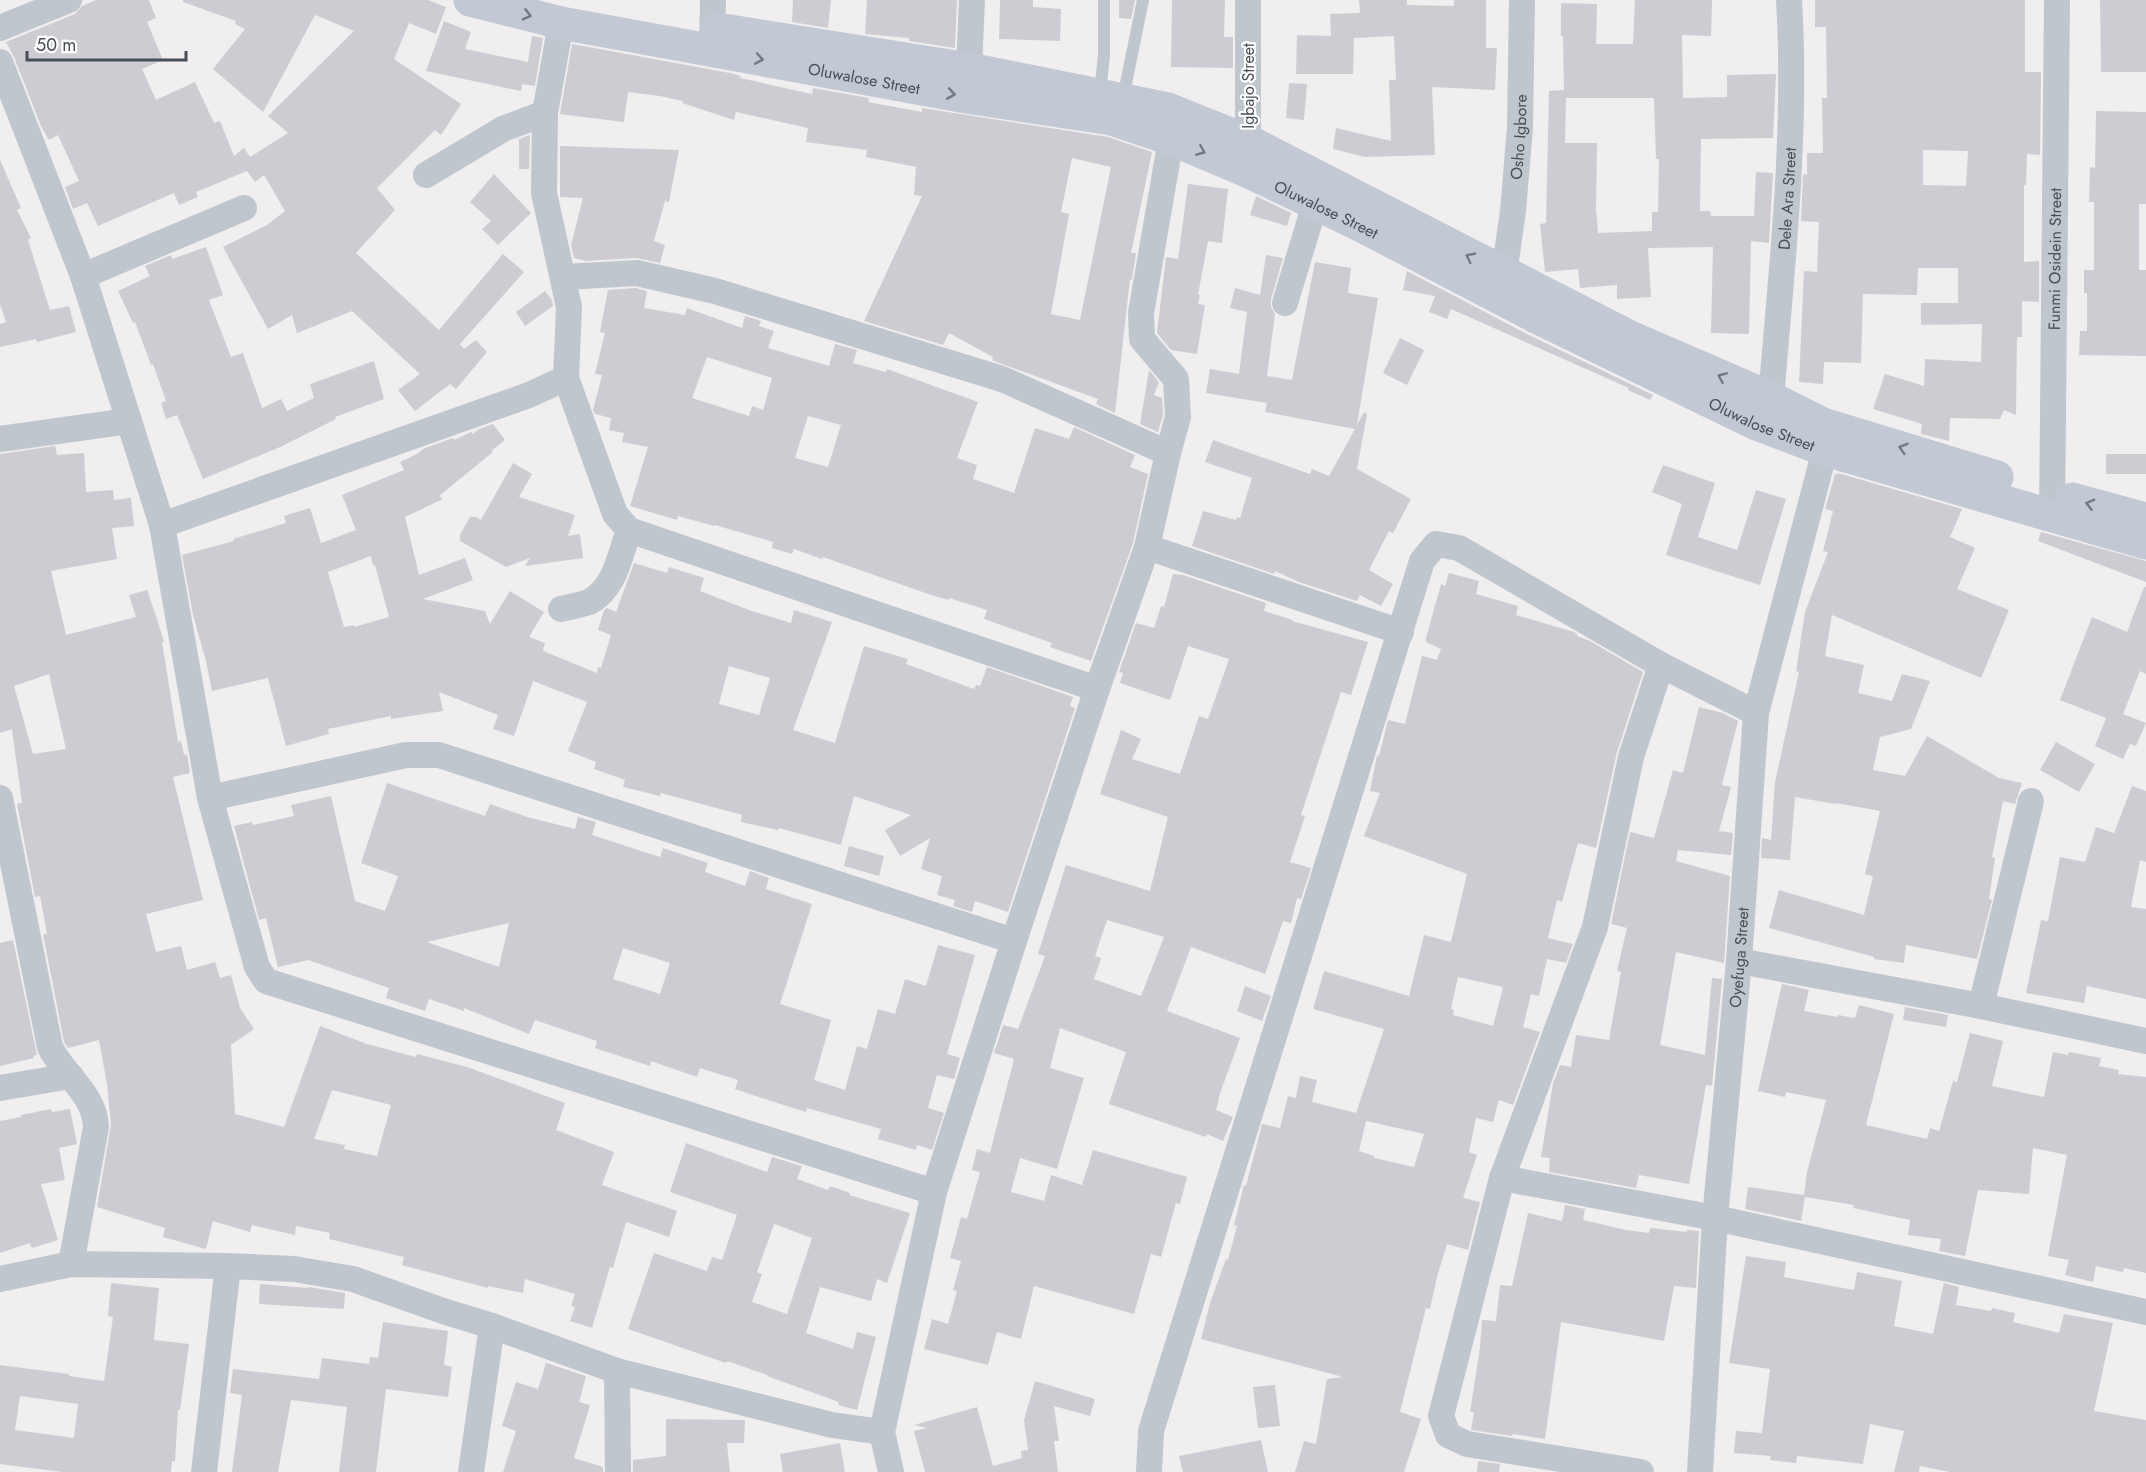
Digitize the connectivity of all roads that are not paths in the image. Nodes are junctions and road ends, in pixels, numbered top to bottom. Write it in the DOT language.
graph roads {
  1 [pos="69,0"];
  2 [pos="470,0"];
  3 [pos="972,0"];
  4 [pos="1104,0"];
  5 [pos="1143,0"];
  6 [pos="1248,0"];
  7 [pos="1522,0"];
  8 [pos="1789,0"];
  9 [pos="2057,0"];
  10 [pos="558,12"];
  11 [pos="713,26"];
  12 [pos="0,28"];
  13 [pos="0,62"];
  14 [pos="969,69"];
  15 [pos="1111,97"];
  16 [pos="545,113"];
  17 [pos="1171,139"];
  18 [pos="1248,156"];
  19 [pos="426,175"];
  20 [pos="1315,204"];
  21 [pos="244,208"];
  22 [pos="1504,274"];
  23 [pos="83,276"];
  24 [pos="564,277"];
  25 [pos="1285,303"];
  26 [pos="1543,308"];
  27 [pos="566,378"];
  28 [pos="1771,398"];
  29 [pos="129,421"];
  30 [pos="0,439"];
  31 [pos="1825,450"];
  32 [pos="1168,453"];
  33 [pos="2053,505"];
  34 [pos="2146,519"];
  35 [pos="162,525"];
  36 [pos="629,530"];
  37 [pos="2146,543"];
  38 [pos="1147,547"];
  39 [pos="561,609"];
  40 [pos="1401,632"];
  41 [pos="1661,665"];
  42 [pos="1097,689"];
  43 [pos="1756,713"];
  44 [pos="0,798"];
  45 [pos="210,798"];
  46 [pos="2031,801"];
  47 [pos="1014,941"];
  48 [pos="1739,961"];
  49 [pos="1981,1006"];
  50 [pos="2146,1041"];
  51 [pos="71,1076"];
  52 [pos="0,1088"];
  53 [pos="1502,1178"];
  54 [pos="934,1192"];
  55 [pos="1715,1218"];
  56 [pos="71,1264"];
  57 [pos="228,1266"];
  58 [pos="0,1279"];
  59 [pos="2146,1312"];
  60 [pos="492,1326"];
  61 [pos="617,1371"];
  62 [pos="882,1432"];
  63 [pos="204,1472"];
  64 [pos="471,1472"];
  65 [pos="618,1472"];
  66 [pos="891,1472"];
  67 [pos="1149,1472"];
  68 [pos="1641,1472"];
  69 [pos="1700,1472"];
  1 -- 12 [label="street"];
  2 -- 10 [label="street, Oluwalose Street, one-way"];
  3 -- 14 [label="street"];
  4 -- 15 [label="lane"];
  5 -- 15 [label="lane"];
  6 -- 18 [label="street, Igbajo Street"];
  7 -- 22 [label="street, Osho Igbore"];
  8 -- 28 [label="street, Dele Ara Street"];
  9 -- 33 [label="street, Funmi Osidein Street"];
  10 -- 11 [label="street, Oluwalose Street"];
  10 -- 16 [label="street"];
  11 -- 14 [label="street, Oluwalose Street"];
  11 -- 17 [label="street, Oluwalose Street, one-way"];
  13 -- 23 [label="street"];
  14 -- 15 [label="street, Oluwalose Street"];
  15 -- 18 [label="street, Oluwalose Street"];
  16 -- 19 [label="street"];
  16 -- 24 [label="street"];
  17 -- 18 [label="street, Oluwalose Street, one-way"];
  17 -- 32 [label="street"];
  18 -- 20 [label="street, Oluwalose Street"];
  22 -- 18 [label="street, Oluwalose Street, one-way"];
  20 -- 25 [label="street"];
  20 -- 26 [label="street, Oluwalose Street"];
  21 -- 23 [label="street"];
  22 -- 26 [label="street, Oluwalose Street"];
  23 -- 29 [label="street"];
  24 -- 27 [label="street"];
  24 -- 32 [label="street"];
  28 -- 26 [label="street, Oluwalose Street, one-way"];
  26 -- 31 [label="street, Oluwalose Street"];
  27 -- 35 [label="street"];
  27 -- 36 [label="street"];
  33 -- 28 [label="street, Oluwalose Street, one-way"];
  29 -- 30 [label="street"];
  29 -- 35 [label="street"];
  31 -- 33 [label="street, Oluwalose Street"];
  31 -- 43 [label="street, Oyefuga Street"];
  32 -- 38 [label="street"];
  34 -- 33 [label="street, Oluwalose Street, one-way"];
  33 -- 37 [label="street, Oluwalose Street"];
  35 -- 45 [label="street"];
  36 -- 39 [label="street"];
  36 -- 42 [label="street"];
  38 -- 40 [label="street"];
  38 -- 42 [label="street"];
  40 -- 41 [label="street"];
  40 -- 67 [label="street"];
  41 -- 43 [label="street"];
  41 -- 53 [label="street"];
  42 -- 47 [label="street"];
  43 -- 48 [label="street, Oyefuga Street"];
  44 -- 51 [label="street"];
  45 -- 47 [label="street"];
  45 -- 54 [label="street"];
  46 -- 49 [label="street"];
  47 -- 54 [label="street"];
  48 -- 49 [label="street"];
  48 -- 55 [label="street, Oyefuga Street"];
  49 -- 50 [label="street"];
  51 -- 52 [label="street"];
  51 -- 56 [label="street"];
  53 -- 55 [label="street"];
  53 -- 68 [label="street"];
  54 -- 62 [label="street"];
  55 -- 59 [label="street"];
  55 -- 69 [label="street, Oyefuga Street"];
  56 -- 57 [label="street"];
  56 -- 58 [label="street"];
  57 -- 60 [label="street"];
  57 -- 63 [label="street"];
  60 -- 61 [label="street"];
  60 -- 64 [label="street"];
  61 -- 62 [label="street"];
  61 -- 65 [label="street"];
  62 -- 66 [label="street"];
}
